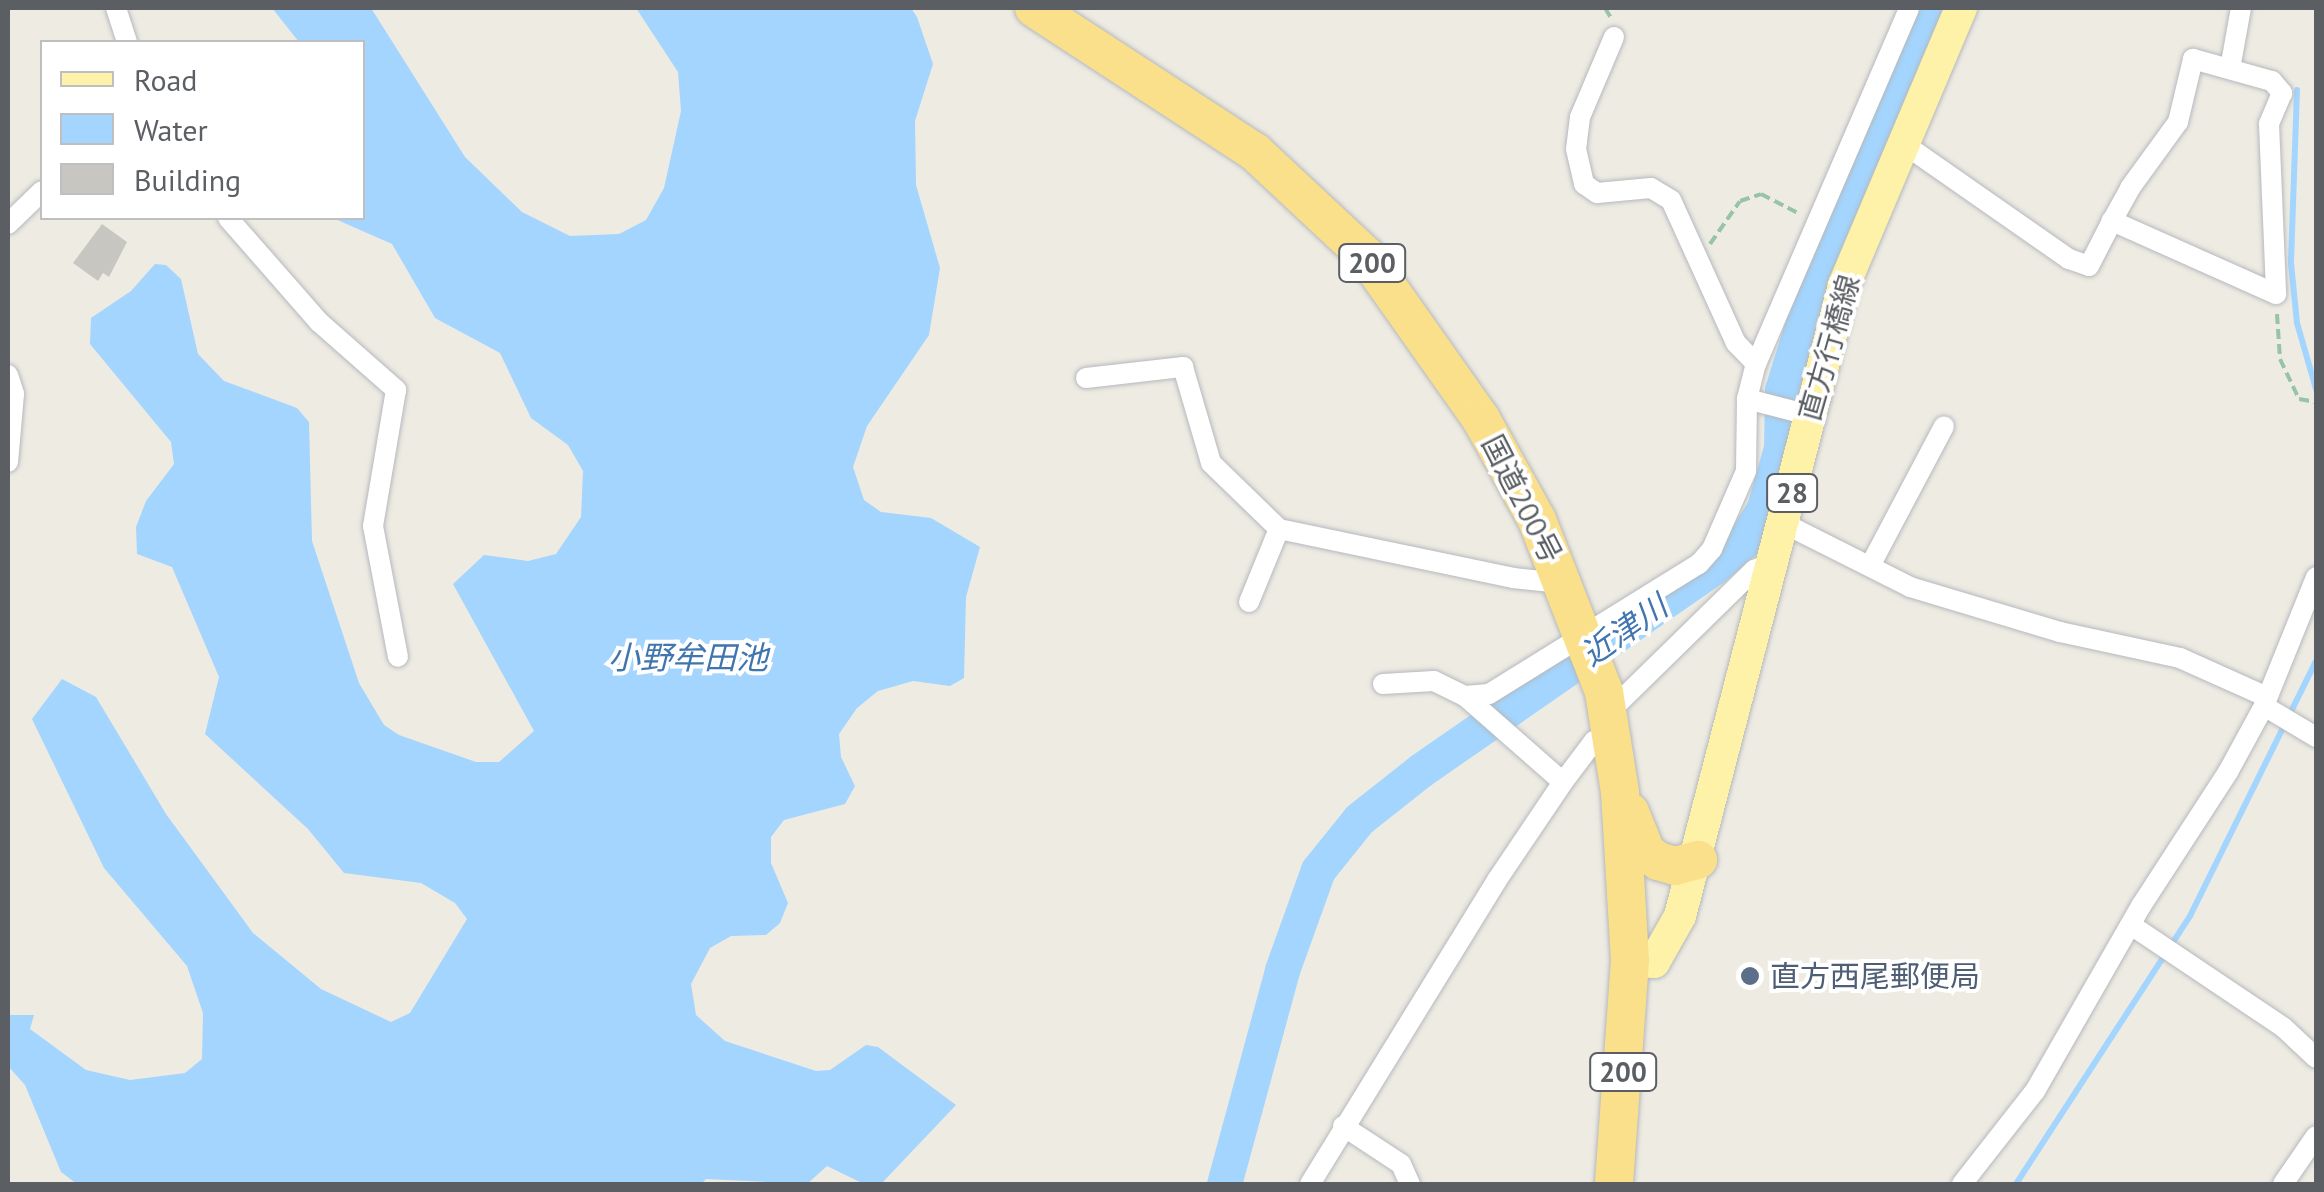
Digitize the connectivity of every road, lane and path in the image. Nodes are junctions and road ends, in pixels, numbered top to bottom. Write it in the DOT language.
graph roads {
  1 [pos="116,8"];
  2 [pos="1034,8"];
  3 [pos="1909,8"];
  4 [pos="1960,8"];
  5 [pos="2241,8"];
  6 [pos="1614,37"];
  7 [pos="126,40"];
  8 [pos="2230,69"];
  9 [pos="1904,144"];
  10 [pos="40,193"];
  11 [pos="230,220"];
  12 [pos="1813,220"];
  13 [pos="2112,220"];
  14 [pos="8,224"];
  15 [pos="1699,260"];
  16 [pos="2276,294"];
  17 [pos="1756,364"];
  18 [pos="8,375"];
  19 [pos="1086,378"];
  20 [pos="1751,400"];
  21 [pos="2316,402"];
  22 [pos="1802,413"];
  23 [pos="1944,426"];
  24 [pos="8,462"];
  25 [pos="1786,524"];
  26 [pos="1278,529"];
  27 [pos="1776,562"];
  28 [pos="1870,566"];
  29 [pos="1560,574"];
  30 [pos="2316,577"];
  31 [pos="1249,602"];
  32 [pos="1583,630"];
  33 [pos="398,657"];
  34 [pos="1383,684"];
  35 [pos="1471,702"];
  36 [pos="2266,702"];
  37 [pos="1607,713"];
  38 [pos="2316,736"];
  39 [pos="1563,782"];
  40 [pos="1620,792"];
  41 [pos="1698,860"];
  42 [pos="2131,925"];
  43 [pos="1630,960"];
  44 [pos="2316,1058"];
  45 [pos="1344,1126"];
  46 [pos="2316,1136"];
  47 [pos="1310,1184"];
  48 [pos="1410,1184"];
  49 [pos="1614,1184"];
  50 [pos="1962,1184"];
  51 [pos="2282,1184"];
  1 -- 7 [label="street"];
  2 -- 29 [label="highway, 国道200号 / 200"];
  3 -- 12 [label="street"];
  4 -- 9 [label="main road, 直方行橋線 / 28"];
  5 -- 8 [label="street"];
  6 -- 15 [label="street"];
  8 -- 13 [label="street"];
  8 -- 16 [label="street"];
  9 -- 13 [label="street"];
  9 -- 22 [label="main road, 直方行橋線 / 28"];
  10 -- 14 [label="street"];
  11 -- 33 [label="street"];
  12 -- 15 [label="path"];
  12 -- 17 [label="street"];
  13 -- 16 [label="street"];
  15 -- 17 [label="street"];
  16 -- 21 [label="path"];
  17 -- 20 [label="street"];
  18 -- 24 [label="street"];
  19 -- 26 [label="street"];
  20 -- 22 [label="street"];
  20 -- 32 [label="street"];
  22 -- 25 [label="main road, 直方行橋線 / 28"];
  23 -- 28 [label="street"];
  25 -- 27 [label="main road, 直方行橋線 / 28"];
  25 -- 28 [label="street"];
  26 -- 29 [label="street"];
  26 -- 31 [label="street"];
  27 -- 37 [label="street"];
  27 -- 41 [label="main road, 直方行橋線 / 28"];
  28 -- 36 [label="street"];
  29 -- 32 [label="highway, 国道200号 / 200"];
  30 -- 36 [label="street"];
  32 -- 35 [label="street"];
  32 -- 37 [label="highway, 国道200号 / 200"];
  34 -- 35 [label="street"];
  35 -- 39 [label="street"];
  36 -- 38 [label="street"];
  36 -- 42 [label="street"];
  37 -- 39 [label="street"];
  37 -- 40 [label="highway, 国道200号 / 200"];
  39 -- 45 [label="street"];
  40 -- 41 [label="highway"];
  40 -- 43 [label="highway, 国道200号 / 200"];
  41 -- 43 [label="main road, 直方行橋線 / 28"];
  42 -- 44 [label="street"];
  42 -- 50 [label="street"];
  43 -- 49 [label="highway, 国道200号 / 200"];
  45 -- 47 [label="street"];
  45 -- 48 [label="street"];
  46 -- 51 [label="street"];
}
